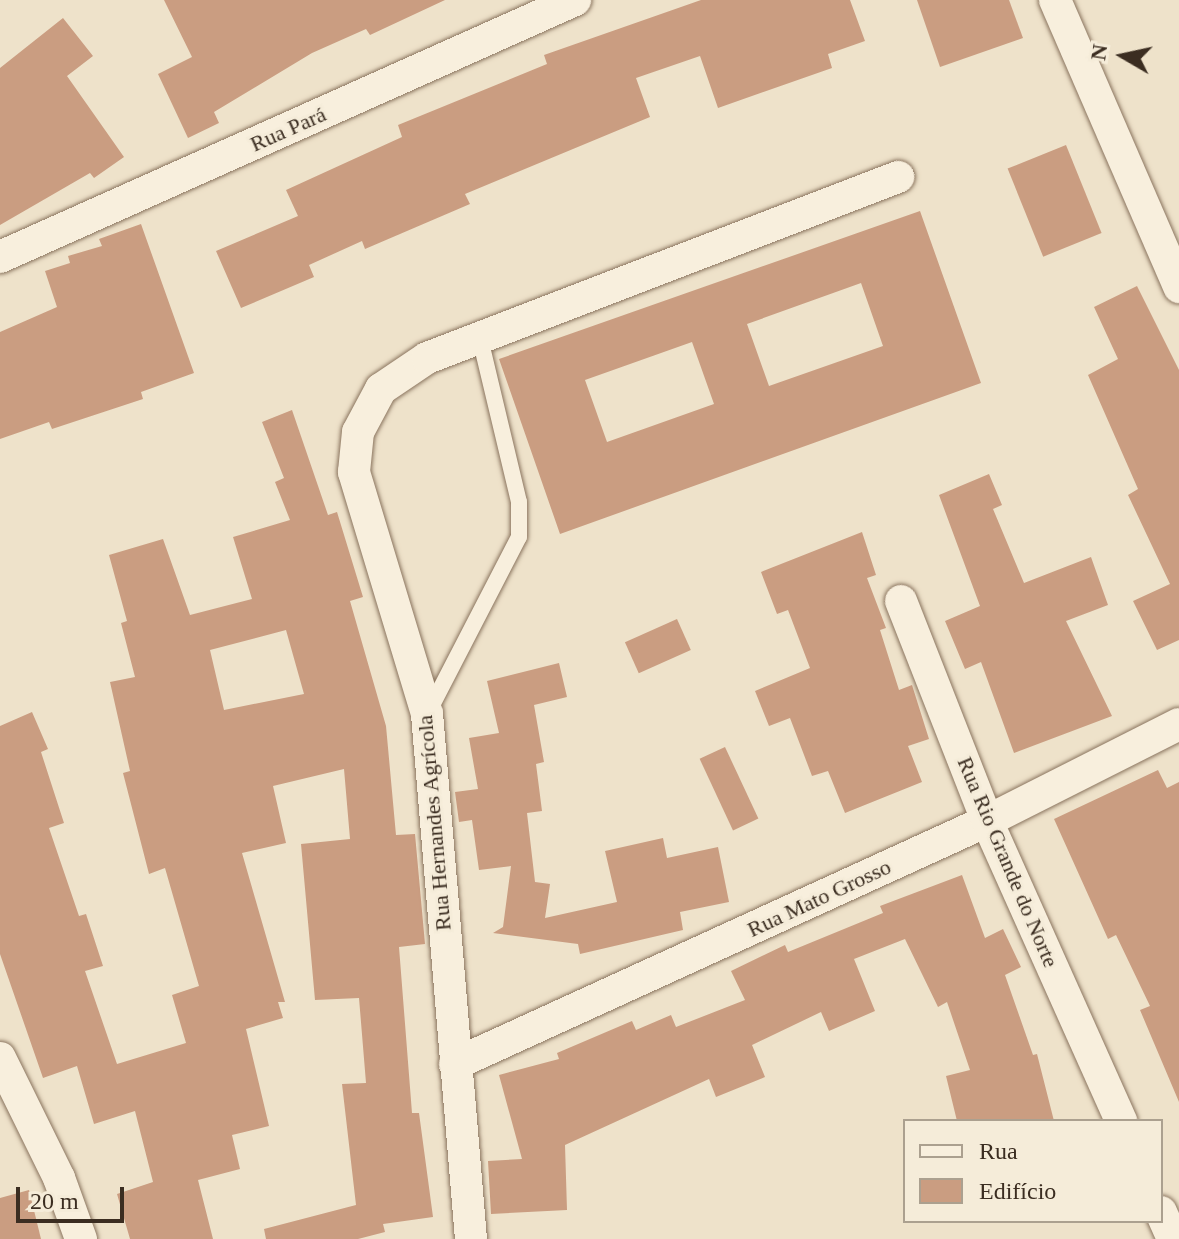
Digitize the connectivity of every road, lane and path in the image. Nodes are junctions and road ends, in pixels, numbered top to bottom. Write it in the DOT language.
graph roads {
  1 [pos="575,0"];
  2 [pos="1055,0"];
  3 [pos="898,177"];
  4 [pos="0,257"];
  5 [pos="1179,287"];
  6 [pos="480,338"];
  7 [pos="901,601"];
  8 [pos="427,714"];
  9 [pos="1179,724"];
  10 [pos="987,821"];
  11 [pos="0,1058"];
  12 [pos="455,1064"];
  13 [pos="1120,1119"];
  14 [pos="1163,1216"];
  15 [pos="81,1239"];
  16 [pos="471,1239"];
  17 [pos="1173,1239"];
  1 -- 4 [label="street, Rua Pará"];
  2 -- 5 [label="street"];
  3 -- 6 [label="street, Rua Hernandes Agrícola"];
  6 -- 8 [label="lane"];
  6 -- 8 [label="street, Rua Hernandes Agrícola"];
  7 -- 10 [label="street, Rua Rio Grande do Norte"];
  8 -- 12 [label="street, Rua Hernandes Agrícola"];
  9 -- 10 [label="street, Rua Mato Grosso"];
  10 -- 12 [label="street, Rua Mato Grosso"];
  10 -- 13 [label="street, Rua Rio Grande do Norte"];
  11 -- 15 [label="street"];
  12 -- 16 [label="street, Rua Hernandes Agrícola"];
  14 -- 17 [label="street"];
}
